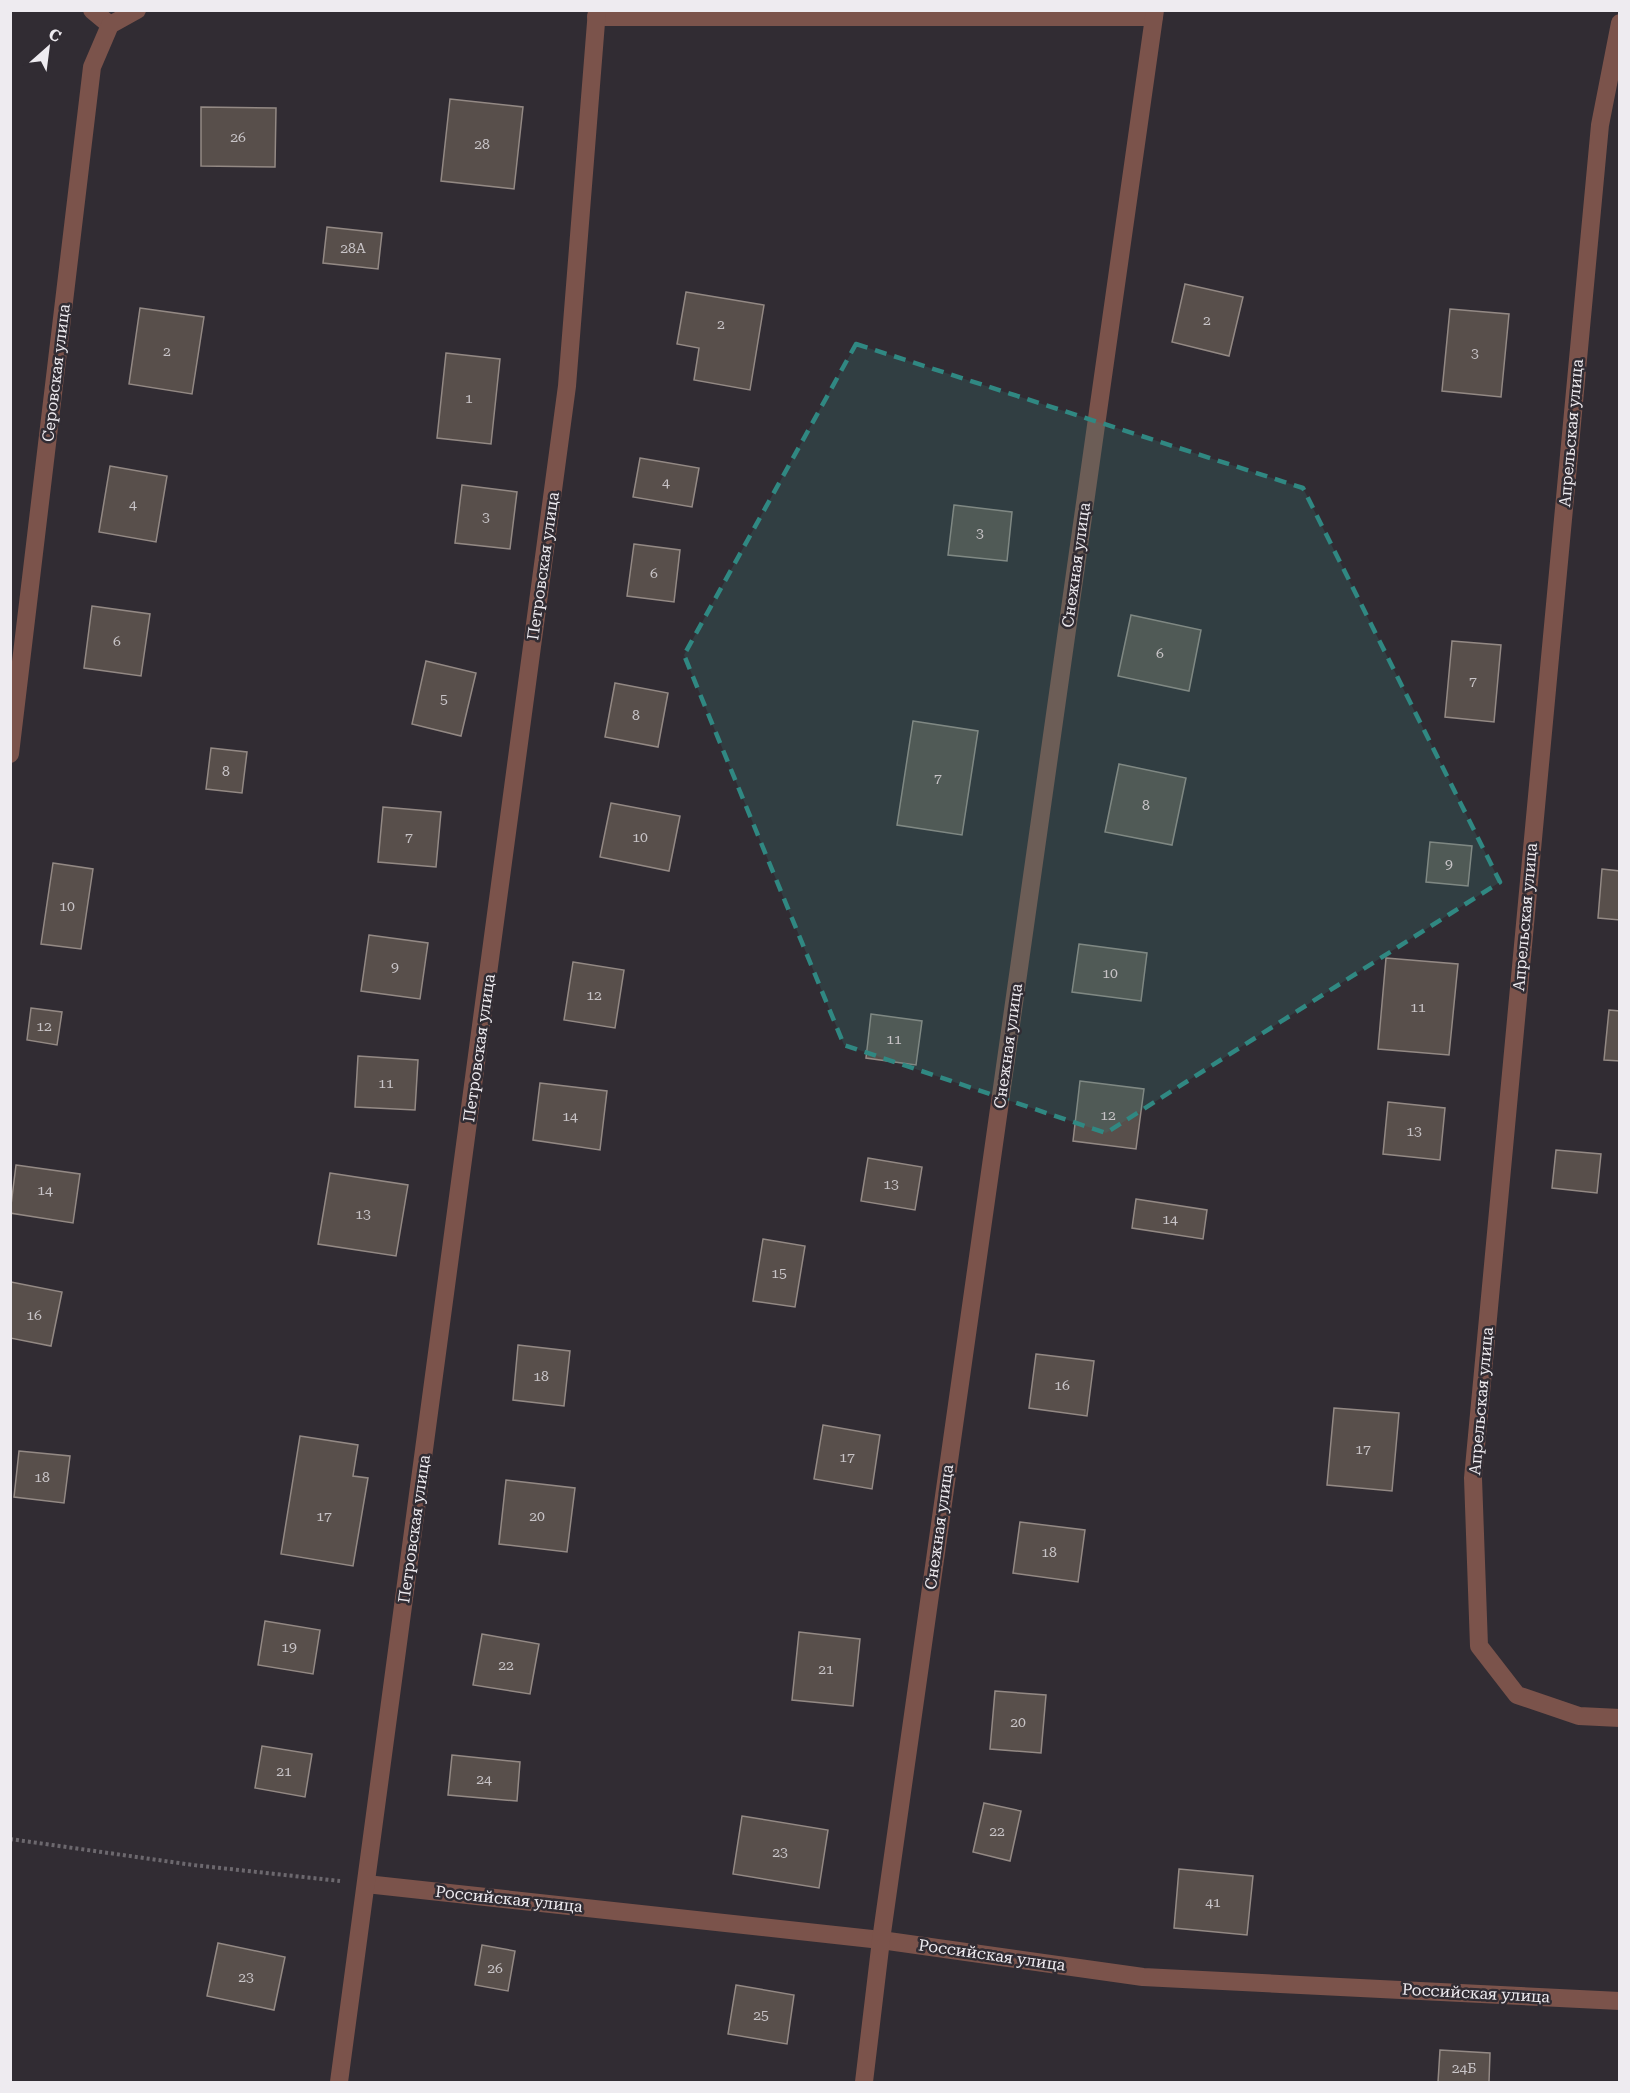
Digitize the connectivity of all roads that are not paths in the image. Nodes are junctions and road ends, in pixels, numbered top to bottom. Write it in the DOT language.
graph roads {
  1 [pos="92,10"];
  2 [pos="137,10"];
  3 [pos="596,14"];
  4 [pos="1155,14"];
  5 [pos="1620,23"];
  6 [pos="110,25"];
  7 [pos="1617,50"];
  8 [pos="10,754"];
  9 [pos="1620,1718"];
  10 [pos="366,1884"];
  11 [pos="881,1940"];
  12 [pos="1620,2001"];
  13 [pos="339,2082"];
  14 [pos="864,2082"];
  1 -- 6 [label="street"];
  2 -- 6 [label="street"];
  3 -- 4 [label="street"];
  3 -- 10 [label="street, Петровская улица"];
  4 -- 11 [label="street, Снежная улица"];
  5 -- 7 [label="street, Апрельская улица"];
  6 -- 8 [label="street, Серовская улица"];
  7 -- 9 [label="street, Апрельская улица"];
  10 -- 11 [label="street, Российская улица"];
  10 -- 13 [label="street, Петровская улица"];
  11 -- 12 [label="street, Российская улица"];
  11 -- 14 [label="street, Снежная улица"];
}
